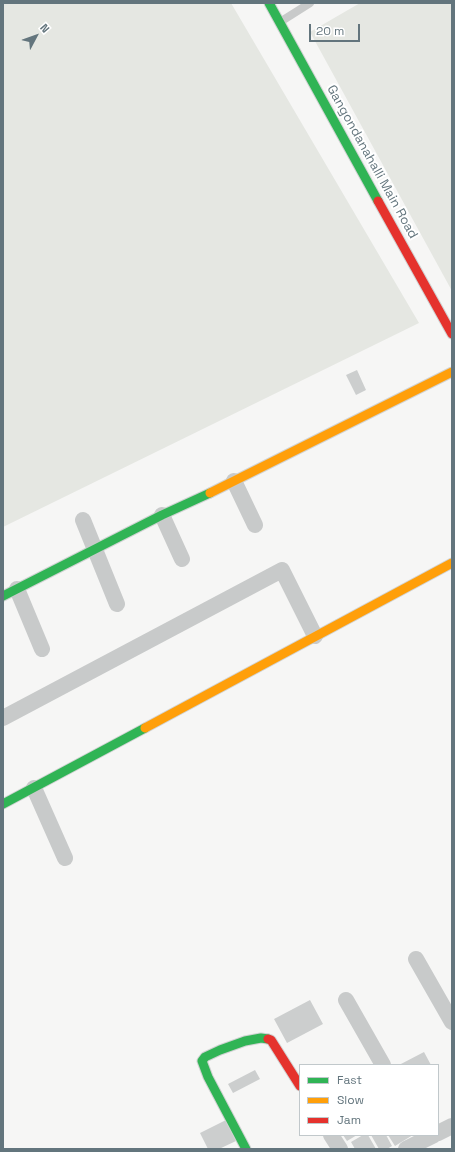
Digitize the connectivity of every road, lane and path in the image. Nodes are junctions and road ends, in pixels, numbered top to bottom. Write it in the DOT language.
graph roads {
  1 [pos="269,3"];
  2 [pos="310,3"];
  3 [pos="280,22"];
  4 [pos="452,334"];
  5 [pos="452,372"];
  6 [pos="234,481"];
  7 [pos="162,515"];
  8 [pos="83,520"];
  9 [pos="255,525"];
  10 [pos="95,549"];
  11 [pos="182,559"];
  12 [pos="452,563"];
  13 [pos="10,593"];
  14 [pos="117,604"];
  15 [pos="315,636"];
  16 [pos="42,649"];
  17 [pos="3,718"];
  18 [pos="34,788"];
  19 [pos="3,804"];
  20 [pos="65,858"];
  21 [pos="416,959"];
  22 [pos="346,1000"];
  23 [pos="452,1022"];
  24 [pos="382,1064"];
  25 [pos="299,1084"];
  26 [pos="452,1126"];
  27 [pos="439,1133"];
  28 [pos="332,1136"];
  29 [pos="431,1138"];
  30 [pos="246,1149"];
  31 [pos="340,1149"];
  32 [pos="406,1149"];
  1 -- 3 [label="street, Gangondanahalli Main Road"];
  2 -- 3 [label="lane"];
  3 -- 4 [label="street, Gangondanahalli Main Road"];
  5 -- 6 [label="street"];
  6 -- 7 [label="street"];
  6 -- 9 [label="street"];
  7 -- 10 [label="street"];
  7 -- 11 [label="street"];
  8 -- 10 [label="street"];
  10 -- 13 [label="street"];
  10 -- 14 [label="street"];
  12 -- 15 [label="street"];
  13 -- 16 [label="street"];
  15 -- 17 [label="street"];
  15 -- 18 [label="street"];
  18 -- 19 [label="street"];
  18 -- 20 [label="street"];
  21 -- 23 [label="street"];
  22 -- 24 [label="street"];
  25 -- 30 [label="street"];
  26 -- 27 [label="street"];
  28 -- 31 [label="street"];
  29 -- 32 [label="street"];
}
